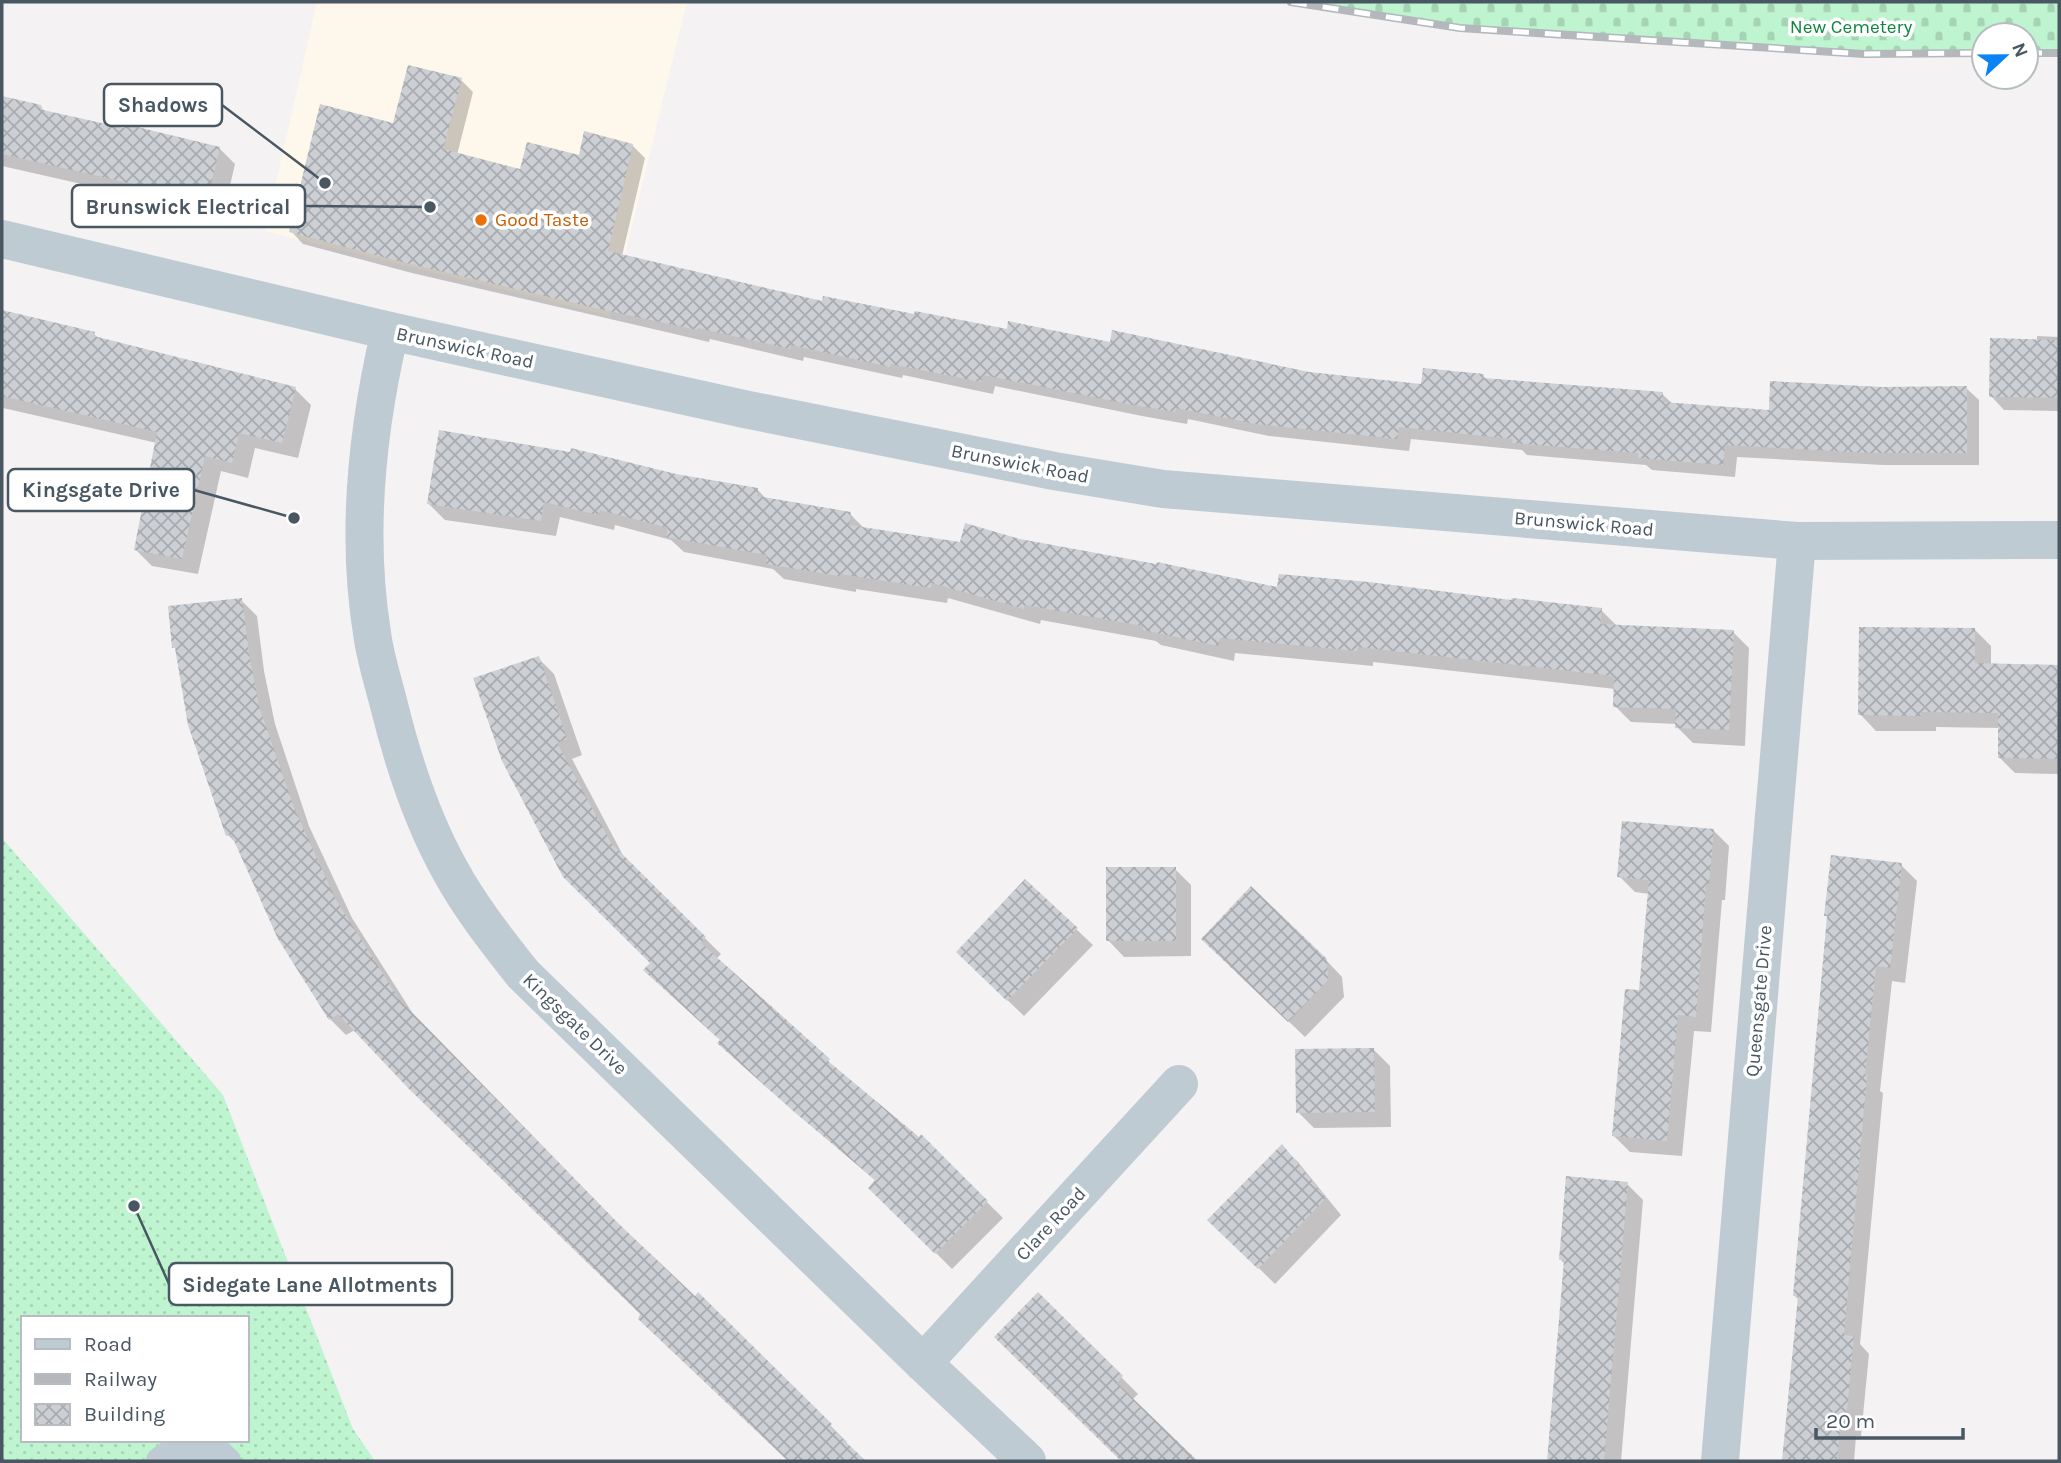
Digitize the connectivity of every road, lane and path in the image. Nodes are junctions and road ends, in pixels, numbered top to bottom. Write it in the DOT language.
graph roads {
  1 [pos="2,239"];
  2 [pos="390,331"];
  3 [pos="2059,540"];
  4 [pos="1797,541"];
  5 [pos="1179,1084"];
  6 [pos="923,1363"];
  7 [pos="160,1461"];
  8 [pos="227,1461"];
  9 [pos="1027,1461"];
  10 [pos="1720,1461"];
  1 -- 2 [label="street, Brunswick Road"];
  2 -- 4 [label="street, Brunswick Road"];
  2 -- 6 [label="street, Kingsgate Drive"];
  3 -- 4 [label="street, Brunswick Road"];
  4 -- 10 [label="street, Queensgate Drive"];
  5 -- 6 [label="street, Clare Road"];
  6 -- 9 [label="street, Kingsgate Drive"];
  7 -- 8 [label="lane"];
}
